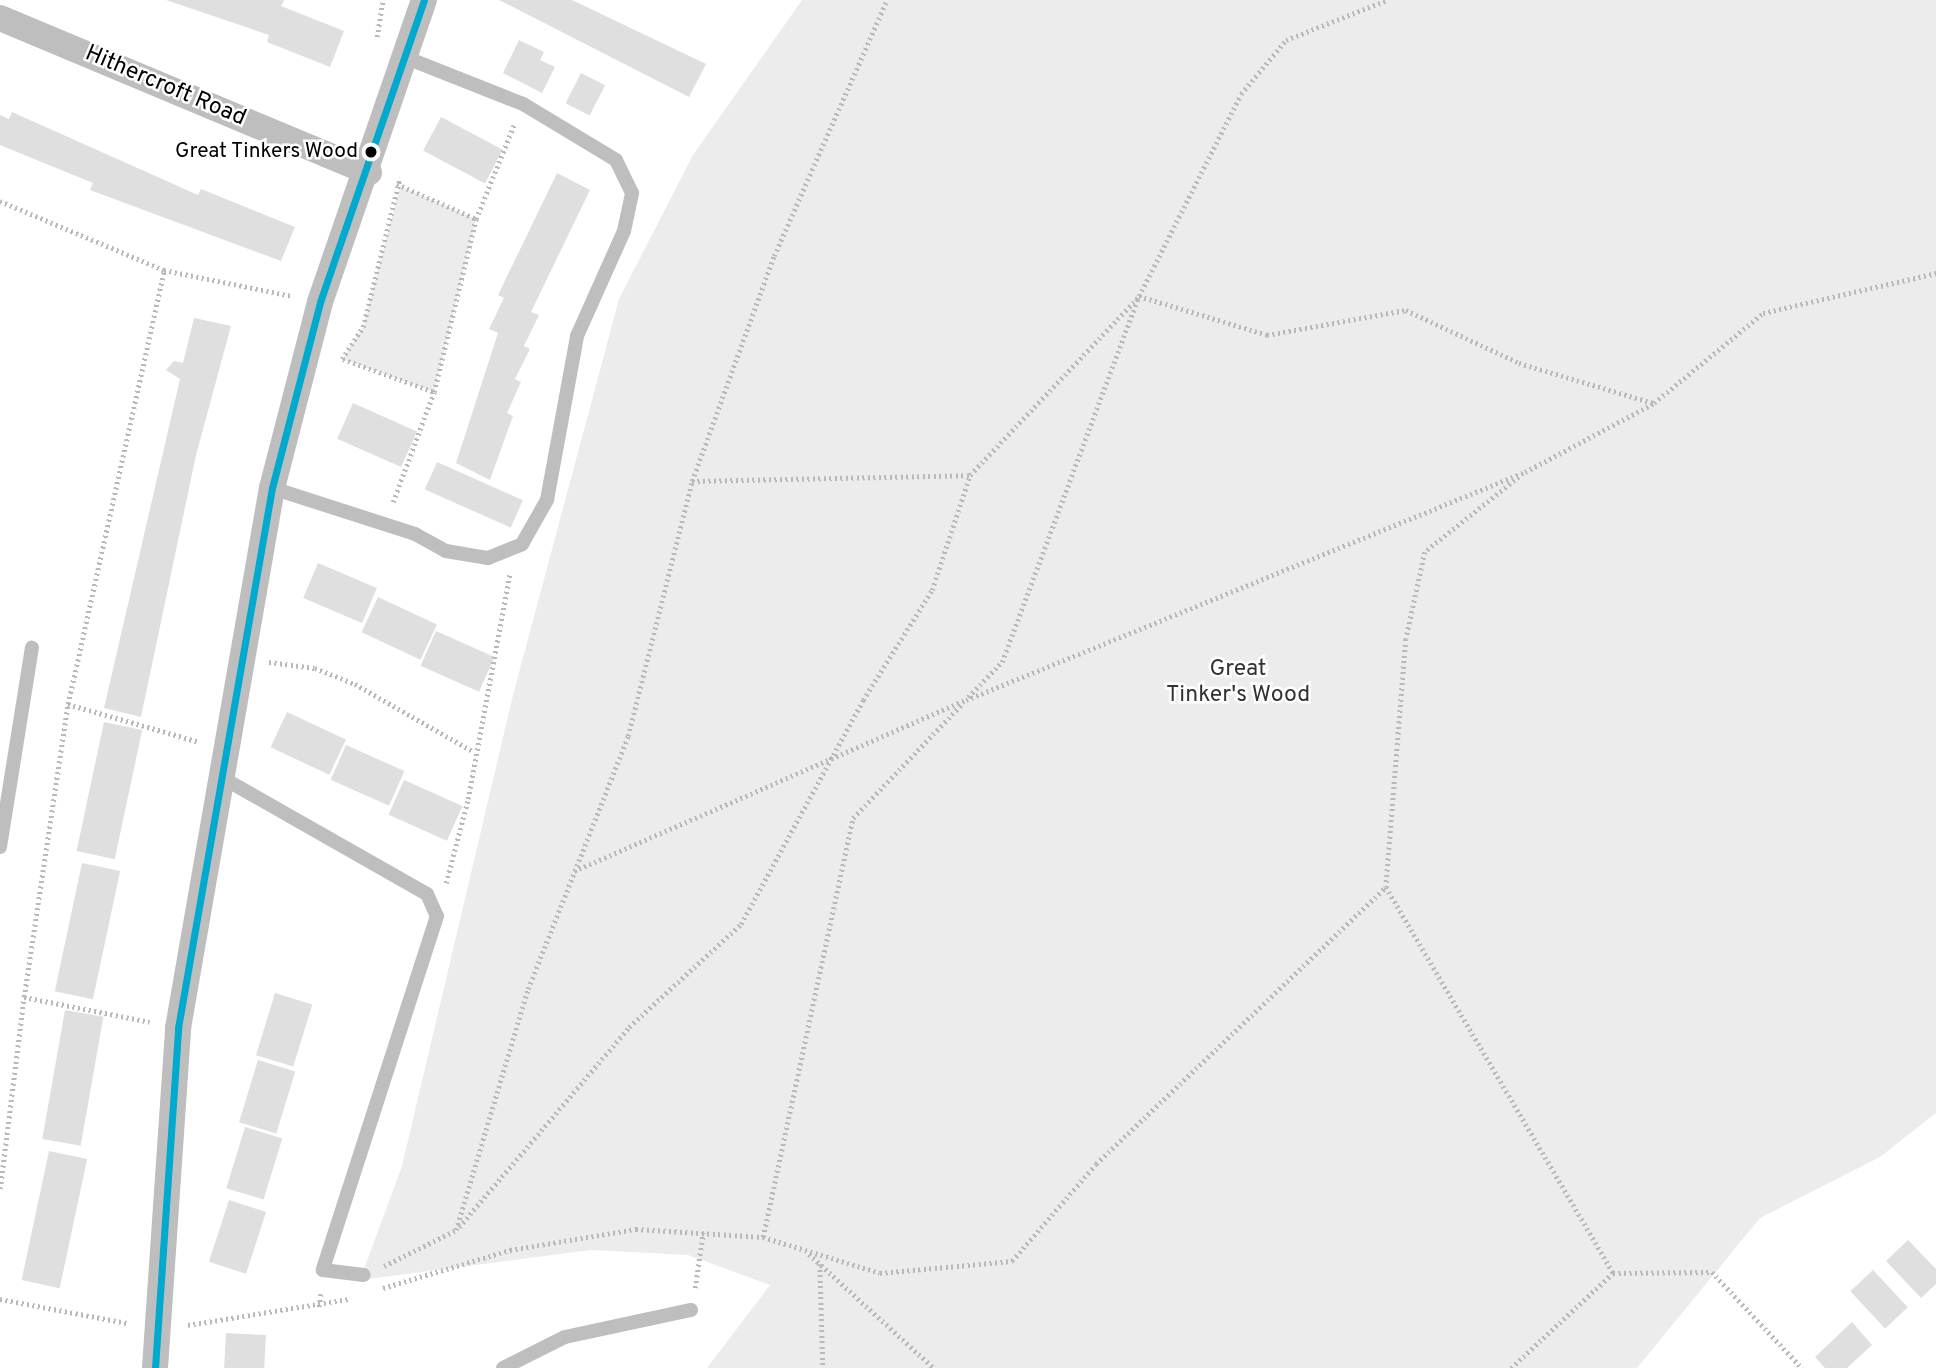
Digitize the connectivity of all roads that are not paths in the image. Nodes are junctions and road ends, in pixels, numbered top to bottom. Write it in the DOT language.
graph roads {
  1 [pos="424,0"];
  2 [pos="0,18"];
  3 [pos="404,57"];
  4 [pos="369,172"];
  5 [pos="272,488"];
  6 [pos="32,648"];
  7 [pos="221,777"];
  8 [pos="0,847"];
  9 [pos="364,1275"];
  10 [pos="691,1310"];
  11 [pos="155,1368"];
  12 [pos="503,1368"];
  1 -- 3 [label="street"];
  2 -- 4 [label="street, Hithercroft Road"];
  3 -- 4 [label="street"];
  3 -- 5 [label="lane"];
  4 -- 5 [label="street"];
  5 -- 7 [label="street"];
  6 -- 8 [label="lane"];
  7 -- 9 [label="lane"];
  7 -- 11 [label="street"];
  10 -- 12 [label="lane"];
}
